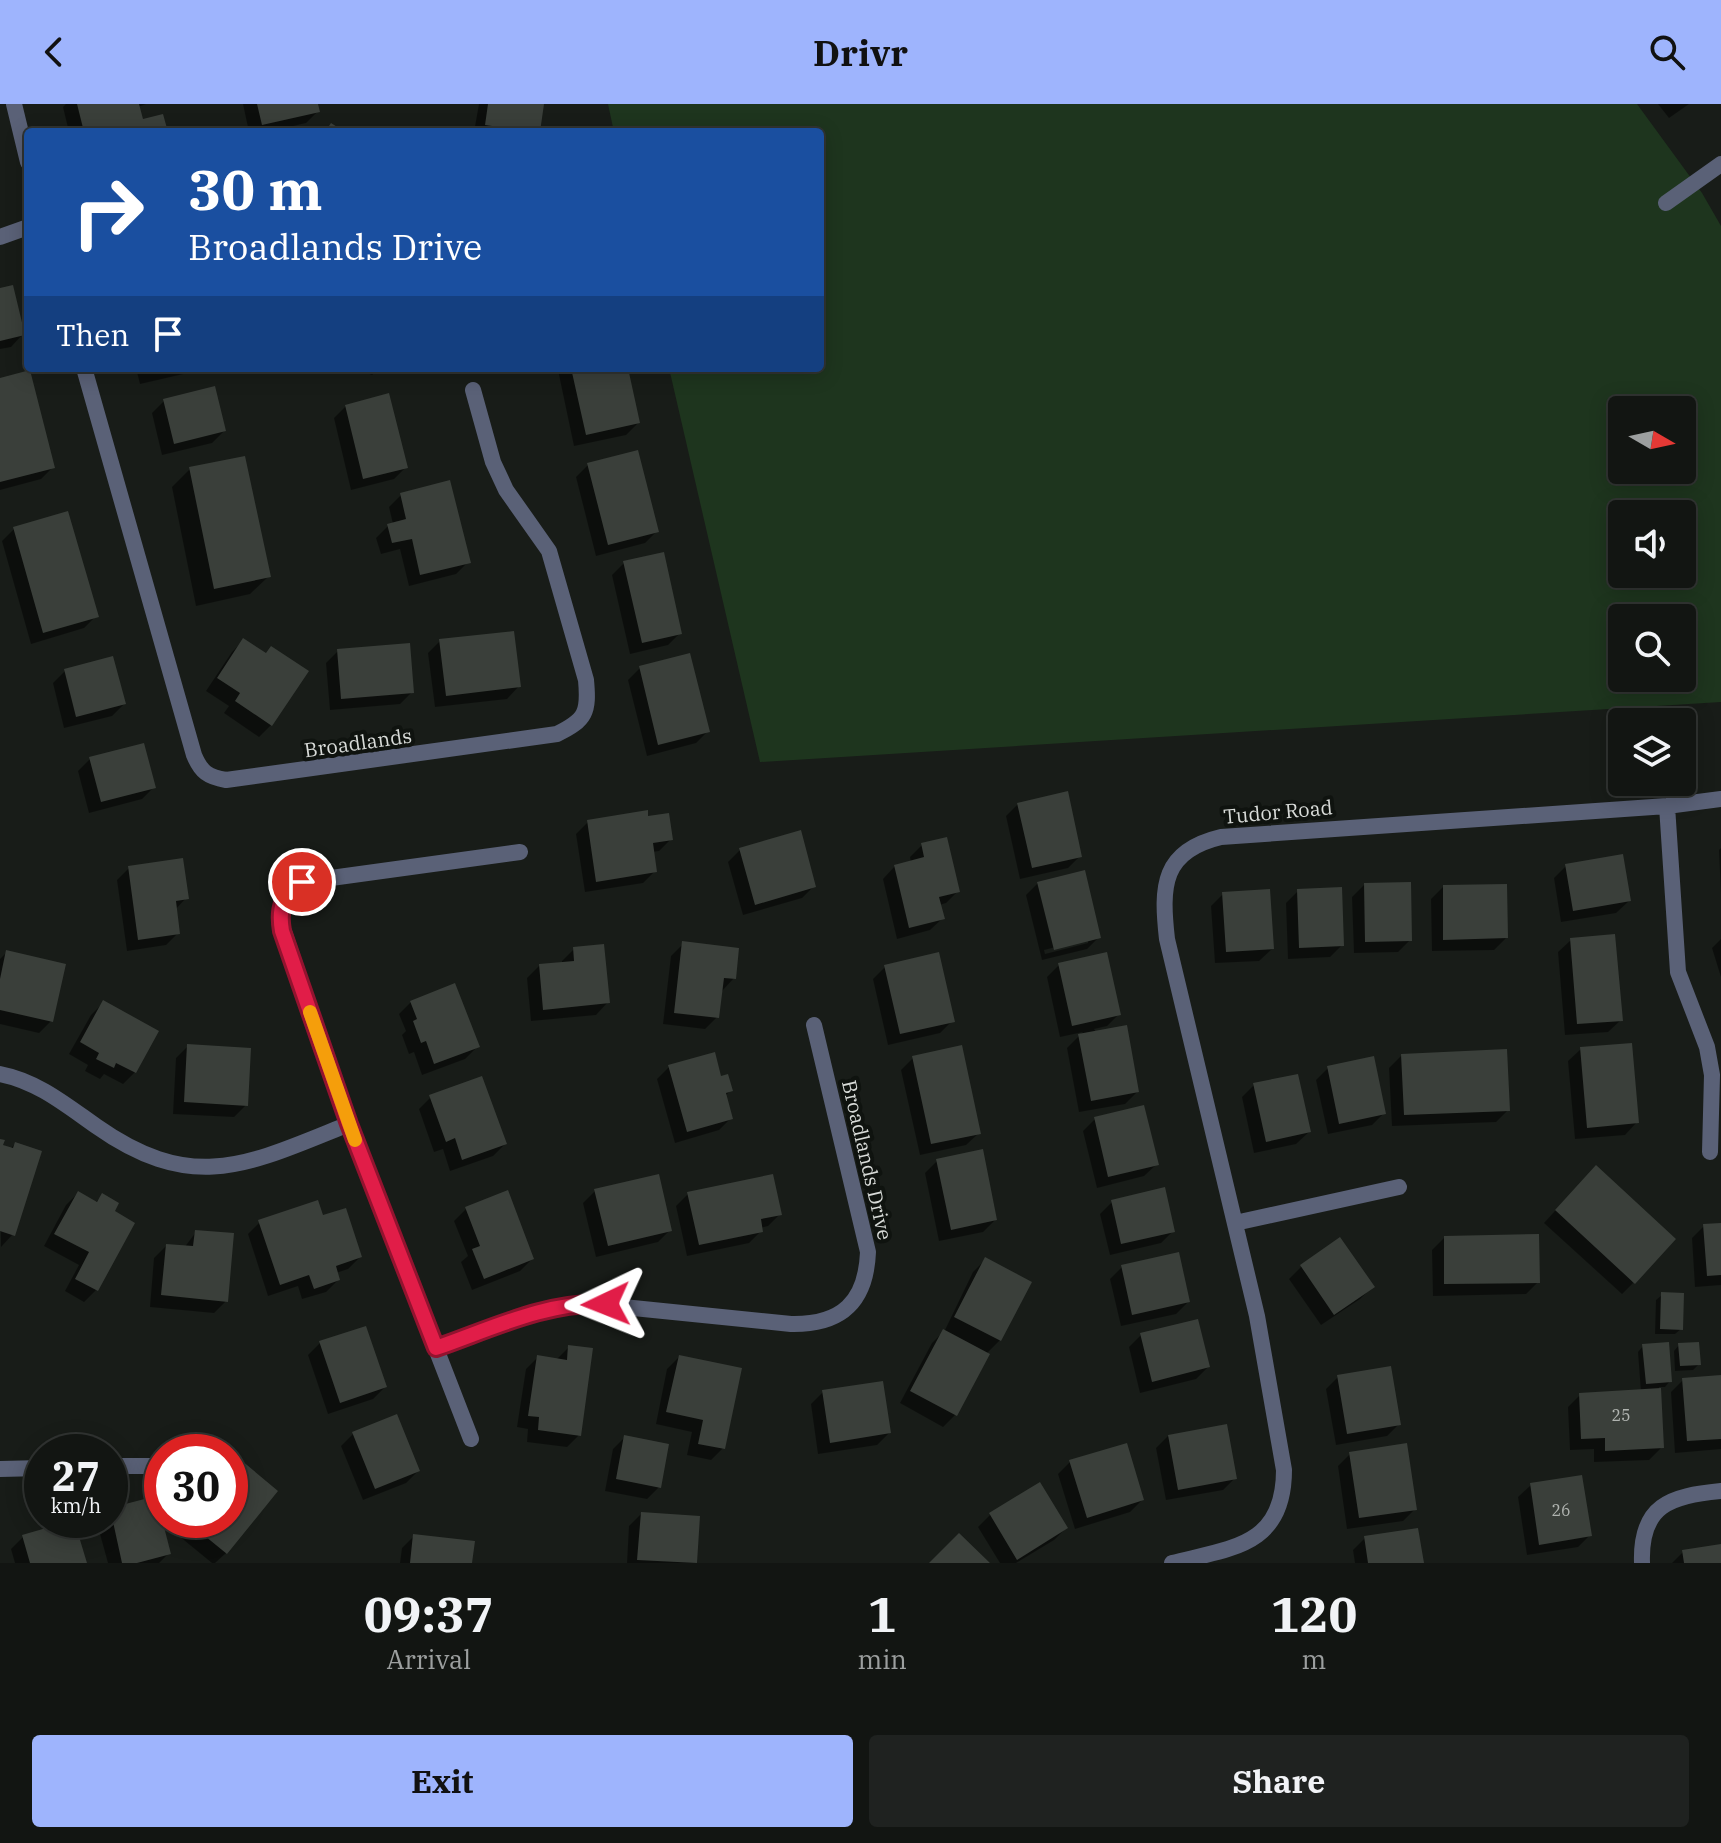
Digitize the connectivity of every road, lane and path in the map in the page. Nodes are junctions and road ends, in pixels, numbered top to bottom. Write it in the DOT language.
graph roads {
  1 [pos="14,104"];
  2 [pos="24,145"];
  3 [pos="1721,164"];
  4 [pos="1666,203"];
  5 [pos="24,228"];
  6 [pos="0,237"];
  7 [pos="85,372"];
  8 [pos="473,390"];
  9 [pos="1721,799"];
  10 [pos="1667,806"];
  11 [pos="520,852"];
  12 [pos="814,1025"];
  13 [pos="0,1074"];
  14 [pos="349,1124"];
  15 [pos="1710,1152"];
  16 [pos="1399,1187"];
  17 [pos="1235,1223"];
  18 [pos="436,1348"];
  19 [pos="471,1439"];
  20 [pos="24,1468"];
  21 [pos="0,1469"];
  22 [pos="1721,1491"];
  23 [pos="1172,1563"];
  24 [pos="1642,1563"];
  1 -- 2 [label="street"];
  3 -- 4 [label="street"];
  5 -- 6 [label="street"];
  7 -- 8 [label="street, Broadlands"];
  9 -- 10 [label="street, Tudor Road"];
  10 -- 15 [label="street"];
  10 -- 17 [label="street, Tudor Road"];
  11 -- 14 [label="street"];
  12 -- 18 [label="street, Broadlands Drive"];
  13 -- 14 [label="street"];
  14 -- 18 [label="street"];
  16 -- 17 [label="street"];
  17 -- 23 [label="street, Tudor Road"];
  18 -- 19 [label="street"];
  20 -- 21 [label="street"];
  22 -- 24 [label="street"];
}
